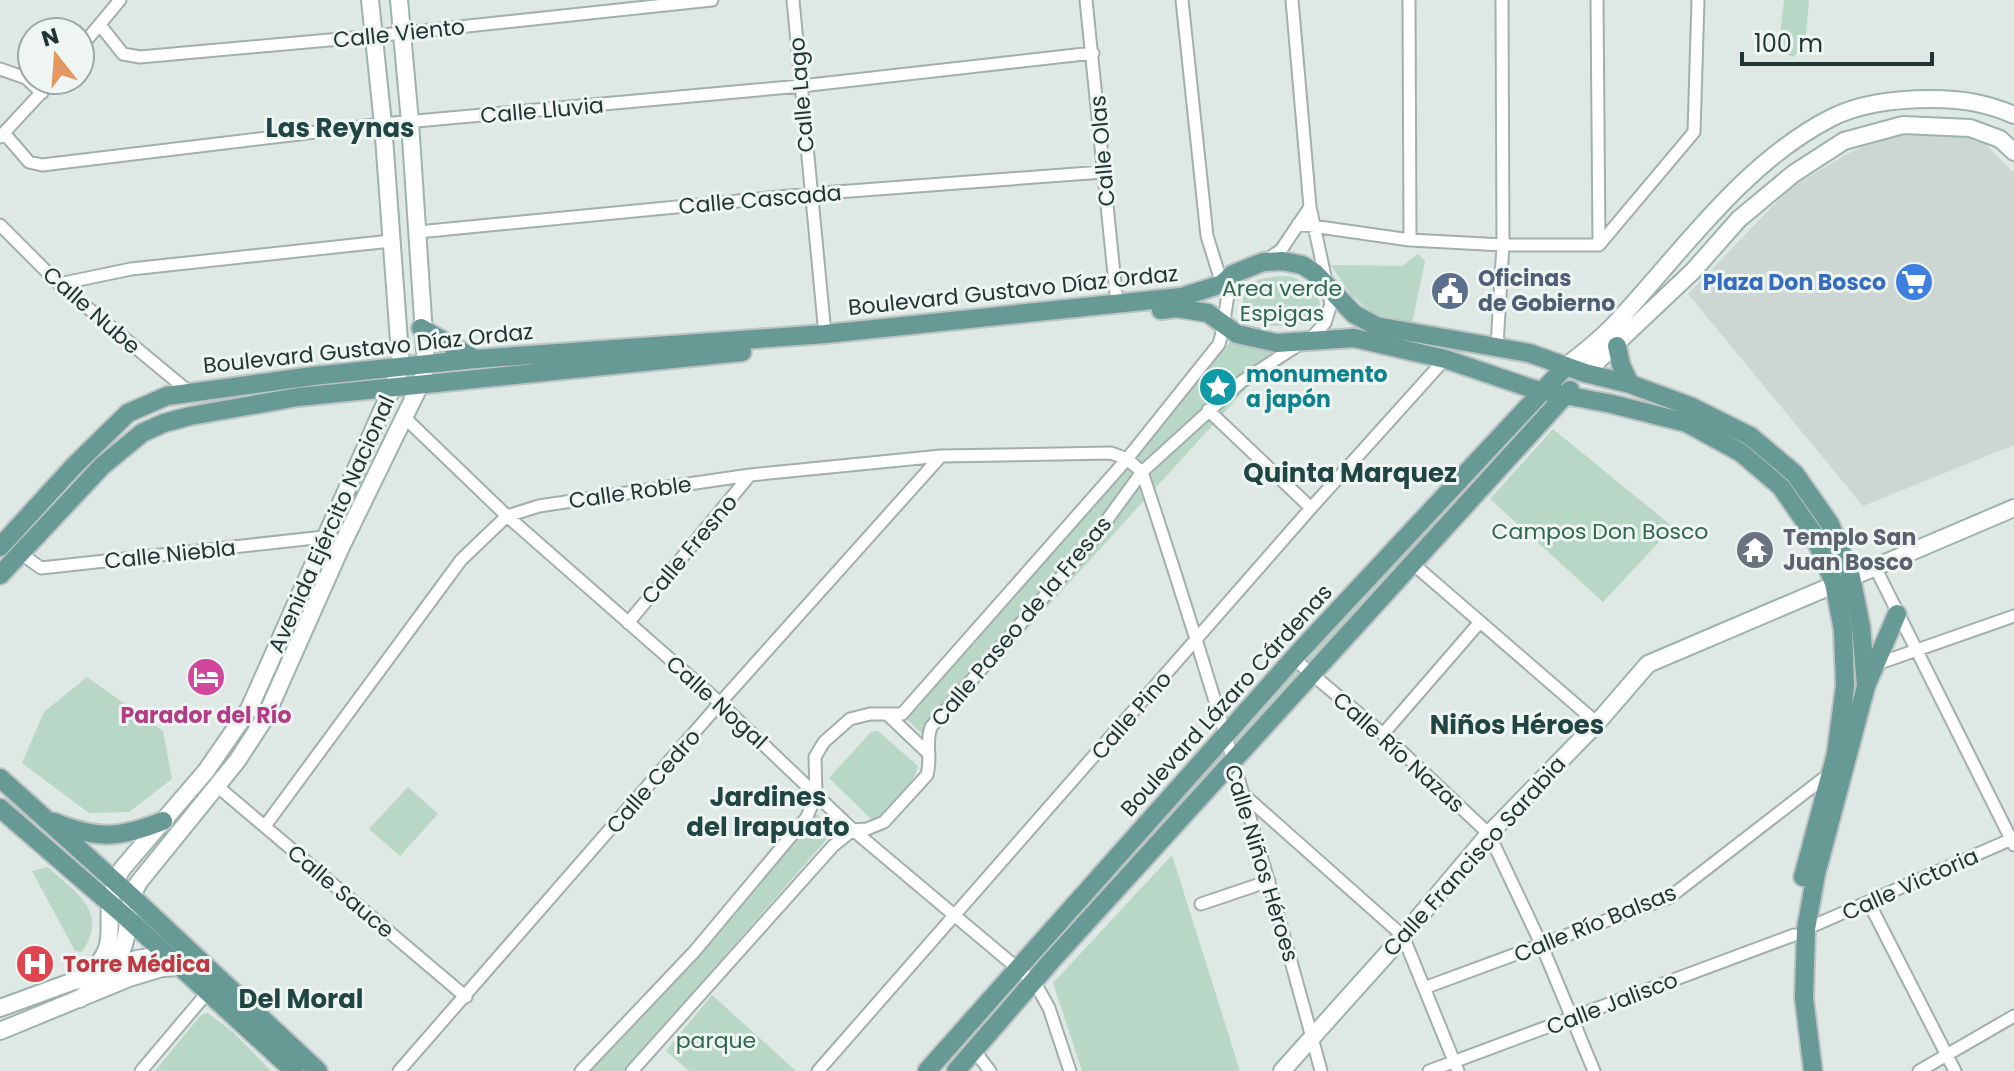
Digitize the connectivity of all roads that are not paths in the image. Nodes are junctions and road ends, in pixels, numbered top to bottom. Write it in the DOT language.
graph roads {
  1 [pos="120,0"];
  2 [pos="370,0"];
  3 [pos="399,0"];
  4 [pos="712,0"];
  5 [pos="793,0"];
  6 [pos="1086,0"];
  7 [pos="1182,0"];
  8 [pos="1292,0"];
  9 [pos="1409,0"];
  10 [pos="1502,0"];
  11 [pos="1597,0"];
  12 [pos="1698,0"];
  13 [pos="100,25"];
  14 [pos="96,30"];
  15 [pos="402,33"];
  16 [pos="374,36"];
  17 [pos="1093,53"];
  18 [pos="801,86"];
  19 [pos="39,96"];
  20 [pos="2014,115"];
  21 [pos="410,122"];
  22 [pos="383,124"];
  23 [pos="2,136"];
  24 [pos="2014,152"];
  25 [pos="1103,172"];
  26 [pos="810,194"];
  27 [pos="1310,207"];
  28 [pos="1298,224"];
  29 [pos="0,225"];
  30 [pos="1314,226"];
  31 [pos="418,232"];
  32 [pos="1410,240"];
  33 [pos="391,241"];
  34 [pos="1503,245"];
  35 [pos="1599,245"];
  36 [pos="1263,262"];
  37 [pos="1228,279"];
  38 [pos="59,284"];
  39 [pos="1326,286"];
  40 [pos="1117,303"];
  41 [pos="1225,325"];
  42 [pos="421,328"];
  43 [pos="825,334"];
  44 [pos="1299,343"];
  45 [pos="1497,346"];
  46 [pos="1617,346"];
  47 [pos="475,359"];
  48 [pos="1445,359"];
  49 [pos="1566,366"];
  50 [pos="401,368"];
  51 [pos="1585,373"];
  52 [pos="423,374"];
  53 [pos="1630,384"];
  54 [pos="393,387"];
  55 [pos="188,391"];
  56 [pos="1542,391"];
  57 [pos="1565,395"];
  58 [pos="1208,410"];
  59 [pos="403,416"];
  60 [pos="941,456"];
  61 [pos="1127,459"];
  62 [pos="1142,472"];
  63 [pos="750,475"];
  64 [pos="1311,508"];
  65 [pos="2014,508"];
  66 [pos="507,516"];
  67 [pos="324,537"];
  68 [pos="0,547"];
  69 [pos="20,553"];
  70 [pos="1412,563"];
  71 [pos="1875,567"];
  72 [pos="0,575"];
  73 [pos="1843,580"];
  74 [pos="1897,614"];
  75 [pos="2014,616"];
  76 [pos="1480,622"];
  77 [pos="628,623"];
  78 [pos="1197,639"];
  79 [pos="1915,652"];
  80 [pos="1294,659"];
  81 [pos="1877,664"];
  82 [pos="1312,674"];
  83 [pos="1866,686"];
  84 [pos="720,703"];
  85 [pos="887,714"];
  86 [pos="1597,723"];
  87 [pos="1383,734"];
  88 [pos="1225,737"];
  89 [pos="929,754"];
  90 [pos="1232,763"];
  91 [pos="1829,774"];
  92 [pos="0,778"];
  93 [pos="217,786"];
  94 [pos="816,794"];
  95 [pos="1242,794"];
  96 [pos="3,814"];
  97 [pos="40,815"];
  98 [pos="163,821"];
  99 [pos="265,826"];
  100 [pos="853,830"];
  101 [pos="1489,834"];
  102 [pos="2013,841"];
  103 [pos="1269,881"];
  104 [pos="115,882"];
  105 [pos="131,896"];
  106 [pos="1869,903"];
  107 [pos="110,904"];
  108 [pos="1201,904"];
  109 [pos="954,917"];
  110 [pos="127,918"];
  111 [pos="1800,932"];
  112 [pos="1403,936"];
  113 [pos="1542,946"];
  114 [pos="163,954"];
  115 [pos="186,960"];
  116 [pos="110,968"];
  117 [pos="1017,969"];
  118 [pos="75,981"];
  119 [pos="1035,983"];
  120 [pos="1424,988"];
  121 [pos="207,993"];
  122 [pos="466,997"];
  123 [pos="80,999"];
  124 [pos="0,1008"];
  125 [pos="2014,1016"];
  126 [pos="1571,1018"];
  127 [pos="0,1031"];
  128 [pos="1312,1036"];
  129 [pos="974,1050"];
  130 [pos="1947,1054"];
  131 [pos="1456,1066"];
  132 [pos="141,1071"];
  133 [pos="294,1071"];
  134 [pos="318,1071"];
  135 [pos="399,1071"];
  136 [pos="581,1071"];
  137 [pos="632,1071"];
  138 [pos="818,1071"];
  139 [pos="927,1071"];
  140 [pos="956,1071"];
  141 [pos="990,1071"];
  142 [pos="1070,1071"];
  143 [pos="1282,1071"];
  144 [pos="1321,1071"];
  145 [pos="1429,1071"];
  146 [pos="1594,1071"];
  147 [pos="1801,1071"];
  148 [pos="1813,1071"];
  149 [pos="1919,1071"];
  150 [pos="1955,1071"];
  1 -- 13 [label="street"];
  2 -- 16 [label="main road, Avenida Ejército Nacional"];
  3 -- 15 [label="main road"];
  4 -- 15 [label="street, Calle Viento"];
  5 -- 18 [label="street, Calle Lago"];
  6 -- 17 [label="street, Calle Olas"];
  7 -- 37 [label="street"];
  8 -- 27 [label="street"];
  9 -- 32 [label="street"];
  10 -- 34 [label="street"];
  11 -- 35 [label="street"];
  12 -- 35 [label="street"];
  13 -- 14 [label="street"];
  13 -- 16 [label="street, Calle Viento"];
  15 -- 16 [label="street, Calle Viento"];
  15 -- 21 [label="main road"];
  16 -- 22 [label="main road, Avenida Ejército Nacional"];
  17 -- 18 [label="street, Calle Lluvia"];
  17 -- 25 [label="street, Calle Olas"];
  18 -- 21 [label="street, Calle Lluvia"];
  18 -- 26 [label="street, Calle Lago"];
  19 -- 23 [label="street"];
  20 -- 49 [label="main road"];
  21 -- 22 [label="street, Calle Lluvia"];
  21 -- 31 [label="main road"];
  22 -- 23 [label="street, Calle Lluvia"];
  22 -- 33 [label="main road, Avenida Ejército Nacional"];
  24 -- 46 [label="main road"];
  25 -- 26 [label="street, Calle Cascada"];
  25 -- 40 [label="street, Calle Olas"];
  26 -- 31 [label="street, Calle Cascada"];
  26 -- 43 [label="street, Calle Lago"];
  27 -- 28 [label="street"];
  27 -- 30 [label="street"];
  28 -- 30 [label="street"];
  28 -- 36 [label="street"];
  29 -- 38 [label="street, Calle Nube"];
  30 -- 32 [label="street"];
  30 -- 39 [label="street"];
  31 -- 42 [label="main road"];
  32 -- 34 [label="street"];
  33 -- 38 [label="street"];
  33 -- 50 [label="main road, Avenida Ejército Nacional"];
  34 -- 35 [label="street"];
  34 -- 45 [label="street"];
  36 -- 37 [label="main road, Boulevard Gustavo Díaz Ordaz"];
  36 -- 39 [label="main road, Boulevard Gustavo Díaz Ordaz"];
  37 -- 40 [label="main road, Boulevard Gustavo Díaz Ordaz"];
  37 -- 41 [label="street, Calle Paseo de la Fresas"];
  38 -- 55 [label="street, Calle Nube"];
  39 -- 44 [label="street, Calle Paseo de la Fresas"];
  39 -- 45 [label="main road, Boulevard Gustavo Díaz Ordaz"];
  40 -- 43 [label="main road, Boulevard Gustavo Díaz Ordaz"];
  41 -- 44 [label="main road, Boulevard Gustavo Díaz Ordaz"];
  41 -- 52 [label="main road, Boulevard Gustavo Díaz Ordaz"];
  41 -- 61 [label="street, Calle Paseo de la Fresas"];
  42 -- 47 [label="main road"];
  42 -- 52 [label="main road"];
  43 -- 47 [label="main road, Boulevard Gustavo Díaz Ordaz"];
  44 -- 48 [label="main road, Boulevard Gustavo Díaz Ordaz"];
  44 -- 58 [label="street, Calle Paseo de la Fresas"];
  45 -- 49 [label="main road, Boulevard Gustavo Díaz Ordaz"];
  46 -- 51 [label="main road"];
  46 -- 53 [label="main road"];
  47 -- 52 [label="main road, Boulevard Gustavo Díaz Ordaz"];
  48 -- 56 [label="main road, Boulevard Gustavo Díaz Ordaz"];
  48 -- 64 [label="street, Calle Pino"];
  49 -- 51 [label="main road, Boulevard Gustavo Díaz Ordaz"];
  49 -- 56 [label="main road, Boulevard Lázaro Cárdenas"];
  50 -- 52 [label="main road, Boulevard Gustavo Díaz Ordaz"];
  50 -- 54 [label="main road, Avenida Ejército Nacional"];
  50 -- 55 [label="main road, Boulevard Gustavo Díaz Ordaz"];
  51 -- 53 [label="main road, Boulevard Gustavo Díaz Ordaz"];
  51 -- 57 [label="main road, Boulevard Lázaro Cárdenas"];
  52 -- 54 [label="main road, Boulevard Gustavo Díaz Ordaz"];
  52 -- 59 [label="main road, Avenida Ejército Nacional"];
  53 -- 73 [label="main road, Boulevard Gustavo Díaz Ordaz"];
  54 -- 67 [label="main road, Avenida Ejército Nacional"];
  54 -- 69 [label="main road, Boulevard Gustavo Díaz Ordaz"];
  55 -- 68 [label="main road, Boulevard Gustavo Díaz Ordaz"];
  56 -- 57 [label="main road, Boulevard Gustavo Díaz Ordaz"];
  56 -- 80 [label="main road, Boulevard Lázaro Cárdenas"];
  57 -- 70 [label="main road, Boulevard Lázaro Cárdenas"];
  57 -- 73 [label="main road, Boulevard Gustavo Díaz Ordaz"];
  58 -- 62 [label="street, Calle Paseo de la Fresas"];
  58 -- 64 [label="street"];
  59 -- 66 [label="street, Calle Nogal"];
  59 -- 93 [label="main road, Avenida Ejército Nacional"];
  60 -- 61 [label="street, Calle Roble"];
  60 -- 63 [label="street, Calle Roble"];
  60 -- 84 [label="street, Calle Cedro"];
  61 -- 62 [label="street"];
  61 -- 85 [label="street, Calle Paseo de la Fresas"];
  62 -- 78 [label="street, Calle Niños Héroes"];
  62 -- 89 [label="street, Calle Paseo de la Fresas"];
  63 -- 66 [label="street, Calle Roble"];
  63 -- 77 [label="street, Calle Fresno"];
  64 -- 78 [label="street, Calle Pino"];
  65 -- 71 [label="main road, Calle Francisco Sarabia"];
  66 -- 77 [label="street, Calle Nogal"];
  66 -- 99 [label="street"];
  67 -- 69 [label="street, Calle Niebla"];
  67 -- 98 [label="main road, Avenida Ejército Nacional"];
  69 -- 72 [label="main road, Boulevard Gustavo Díaz Ordaz"];
  70 -- 76 [label="street"];
  70 -- 82 [label="main road, Boulevard Lázaro Cárdenas"];
  71 -- 73 [label="main road, Calle Francisco Sarabia"];
  71 -- 74 [label="street"];
  73 -- 83 [label="main road, Boulevard Gustavo Díaz Ordaz"];
  73 -- 86 [label="main road, Calle Francisco Sarabia"];
  73 -- 91 [label="main road, Boulevard Gustavo Díaz Ordaz"];
  74 -- 79 [label="street"];
  74 -- 81 [label="main road"];
  75 -- 79 [label="street"];
  76 -- 86 [label="street"];
  76 -- 87 [label="street"];
  77 -- 84 [label="street, Calle Nogal"];
  78 -- 88 [label="street, Calle Niños Héroes"];
  78 -- 109 [label="street, Calle Pino"];
  79 -- 81 [label="street"];
  79 -- 102 [label="street"];
  80 -- 82 [label="street, Calle Río Nazas"];
  80 -- 88 [label="main road, Boulevard Lázaro Cárdenas"];
  81 -- 83 [label="main road"];
  82 -- 87 [label="street, Calle Río Nazas"];
  82 -- 90 [label="main road, Boulevard Lázaro Cárdenas"];
  83 -- 111 [label="main road, Boulevard Gustavo Díaz Ordaz"];
  84 -- 94 [label="street, Calle Nogal"];
  84 -- 122 [label="street, Calle Cedro"];
  85 -- 89 [label="street"];
  85 -- 94 [label="street, Calle Paseo de la Fresas"];
  86 -- 101 [label="main road, Calle Francisco Sarabia"];
  87 -- 101 [label="street, Calle Río Nazas"];
  88 -- 90 [label="street, Calle Niños Héroes"];
  88 -- 117 [label="main road, Boulevard Lázaro Cárdenas"];
  89 -- 100 [label="street, Calle Paseo de la Fresas"];
  90 -- 95 [label="street, Calle Niños Héroes"];
  90 -- 119 [label="main road, Boulevard Lázaro Cárdenas"];
  91 -- 111 [label="main road, Boulevard Gustavo Díaz Ordaz"];
  91 -- 113 [label="street, Calle Río Balsas"];
  92 -- 97 [label="main road"];
  93 -- 99 [label="street, Calle Sauce"];
  93 -- 105 [label="main road, Avenida Ejército Nacional"];
  94 -- 100 [label="street, Calle Nogal"];
  94 -- 136 [label="street, Calle Paseo de la Fresas"];
  95 -- 103 [label="street, Calle Niños Héroes"];
  95 -- 112 [label="street"];
  96 -- 107 [label="main road"];
  97 -- 98 [label="main road"];
  97 -- 104 [label="main road"];
  98 -- 104 [label="main road, Avenida Ejército Nacional"];
  99 -- 122 [label="street, Calle Sauce"];
  100 -- 109 [label="street, Calle Nogal"];
  100 -- 137 [label="street, Calle Paseo de la Fresas"];
  101 -- 112 [label="main road, Calle Francisco Sarabia"];
  101 -- 113 [label="street, Calle Río Nazas"];
  102 -- 106 [label="street, Calle Victoria"];
  103 -- 108 [label="street"];
  103 -- 128 [label="street, Calle Niños Héroes"];
  104 -- 105 [label="main road"];
  104 -- 107 [label="main road, Avenida Ejército Nacional"];
  105 -- 110 [label="main road"];
  105 -- 115 [label="main road"];
  106 -- 111 [label="street, Calle Victoria"];
  106 -- 130 [label="street"];
  107 -- 110 [label="main road"];
  107 -- 118 [label="main road, Avenida Ejército Nacional"];
  109 -- 117 [label="street, Calle Nogal"];
  109 -- 138 [label="street, Calle Pino"];
  110 -- 114 [label="main road"];
  110 -- 116 [label="main road"];
  111 -- 126 [label="street, Calle Jalisco"];
  111 -- 147 [label="main road, Boulevard Gustavo Díaz Ordaz"];
  111 -- 148 [label="main road, Boulevard Gustavo Díaz Ordaz"];
  112 -- 120 [label="street"];
  112 -- 128 [label="main road, Calle Francisco Sarabia"];
  113 -- 120 [label="street, Calle Río Balsas"];
  113 -- 126 [label="street, Calle Río Nazas"];
  114 -- 115 [label="main road"];
  114 -- 116 [label="main road"];
  115 -- 121 [label="main road"];
  115 -- 123 [label="main road"];
  115 -- 134 [label="main road"];
  116 -- 118 [label="main road"];
  116 -- 123 [label="main road"];
  117 -- 119 [label="street, Calle Nogal"];
  117 -- 139 [label="main road, Boulevard Lázaro Cárdenas"];
  118 -- 124 [label="main road"];
  119 -- 129 [label="main road, Boulevard Lázaro Cárdenas"];
  119 -- 142 [label="street"];
  120 -- 131 [label="street"];
  121 -- 132 [label="street"];
  121 -- 133 [label="main road"];
  122 -- 135 [label="street, Calle Cedro"];
  123 -- 127 [label="main road"];
  125 -- 130 [label="street"];
  126 -- 131 [label="street, Calle Jalisco"];
  126 -- 146 [label="street, Calle Río Nazas"];
  128 -- 143 [label="main road, Calle Francisco Sarabia"];
  128 -- 144 [label="street, Calle Niños Héroes"];
  129 -- 140 [label="main road, Boulevard Lázaro Cárdenas"];
  129 -- 141 [label="street"];
  130 -- 149 [label="street"];
  130 -- 150 [label="street"];
  131 -- 145 [label="street, Calle Jalisco"];
}
